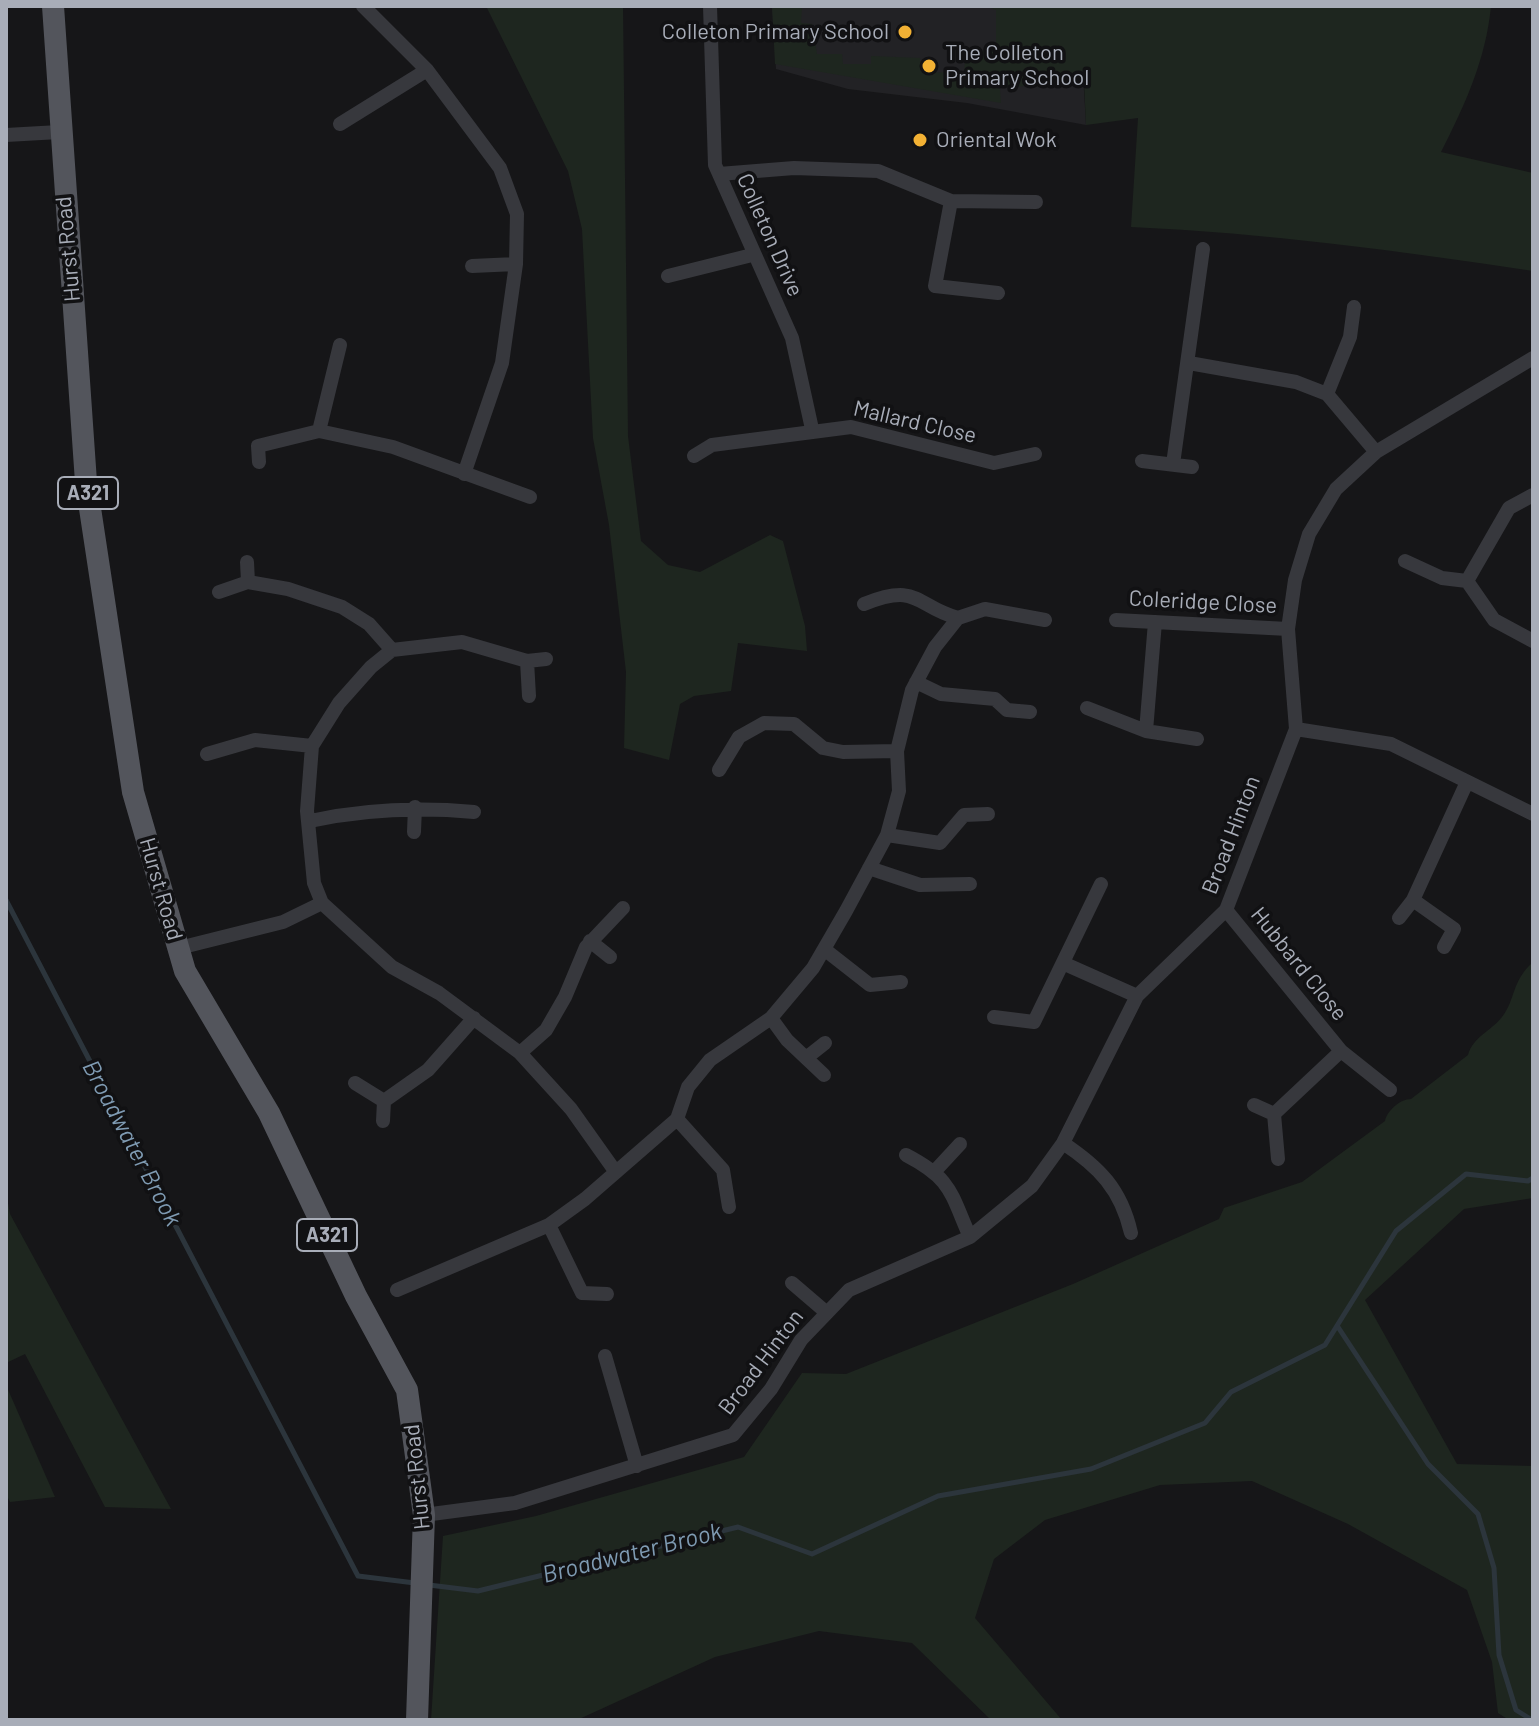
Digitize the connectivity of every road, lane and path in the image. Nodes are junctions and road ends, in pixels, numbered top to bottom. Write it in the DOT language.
graph roads {
  1 [pos="53,6"];
  2 [pos="363,6"];
  3 [pos="710,6"];
  4 [pos="427,70"];
  5 [pos="340,124"];
  6 [pos="59,132"];
  7 [pos="6,135"];
  8 [pos="719,174"];
  9 [pos="951,201"];
  10 [pos="1036,202"];
  11 [pos="1203,249"];
  12 [pos="752,255"];
  13 [pos="516,264"];
  14 [pos="472,266"];
  15 [pos="668,276"];
  16 [pos="998,293"];
  17 [pos="1354,307"];
  18 [pos="340,345"];
  19 [pos="1533,358"];
  20 [pos="1189,363"];
  21 [pos="1327,394"];
  22 [pos="812,429"];
  23 [pos="319,431"];
  24 [pos="1376,452"];
  25 [pos="1035,454"];
  26 [pos="694,456"];
  27 [pos="1142,461"];
  28 [pos="259,462"];
  29 [pos="1173,464"];
  30 [pos="1192,467"];
  31 [pos="464,474"];
  32 [pos="1533,495"];
  33 [pos="530,497"];
  34 [pos="1405,561"];
  35 [pos="247,562"];
  36 [pos="1467,581"];
  37 [pos="248,582"];
  38 [pos="219,592"];
  39 [pos="864,604"];
  40 [pos="958,618"];
  41 [pos="1045,620"];
  42 [pos="1116,620"];
  43 [pos="1155,622"];
  44 [pos="1288,629"];
  45 [pos="1533,641"];
  46 [pos="392,650"];
  47 [pos="546,659"];
  48 [pos="527,661"];
  49 [pos="916,682"];
  50 [pos="529,696"];
  51 [pos="1087,708"];
  52 [pos="1030,712"];
  53 [pos="1296,729"];
  54 [pos="1146,731"];
  55 [pos="1197,739"];
  56 [pos="312,746"];
  57 [pos="897,751"];
  58 [pos="207,754"];
  59 [pos="719,770"];
  60 [pos="1467,782"];
  61 [pos="415,807"];
  62 [pos="474,812"];
  63 [pos="988,814"];
  64 [pos="1533,814"];
  65 [pos="310,821"];
  66 [pos="414,832"];
  67 [pos="887,835"];
  68 [pos="869,868"];
  69 [pos="970,884"];
  70 [pos="1101,884"];
  71 [pos="1413,900"];
  72 [pos="322,903"];
  73 [pos="623,908"];
  74 [pos="1226,910"];
  75 [pos="1399,918"];
  76 [pos="590,941"];
  77 [pos="1444,947"];
  78 [pos="179,948"];
  79 [pos="824,949"];
  80 [pos="610,957"];
  81 [pos="1065,964"];
  82 [pos="901,982"];
  83 [pos="1137,996"];
  84 [pos="994,1017"];
  85 [pos="474,1018"];
  86 [pos="771,1018"];
  87 [pos="825,1043"];
  88 [pos="1341,1051"];
  89 [pos="520,1053"];
  90 [pos="806,1058"];
  91 [pos="824,1075"];
  92 [pos="355,1083"];
  93 [pos="1390,1090"];
  94 [pos="384,1101"];
  95 [pos="1254,1105"];
  96 [pos="1274,1114"];
  97 [pos="677,1119"];
  98 [pos="383,1121"];
  99 [pos="1063,1143"];
  100 [pos="960,1144"];
  101 [pos="906,1155"];
  102 [pos="1278,1159"];
  103 [pos="615,1171"];
  104 [pos="935,1171"];
  105 [pos="729,1207"];
  106 [pos="549,1225"];
  107 [pos="1131,1233"];
  108 [pos="970,1237"];
  109 [pos="792,1283"];
  110 [pos="397,1290"];
  111 [pos="607,1294"];
  112 [pos="827,1313"];
  113 [pos="605,1356"];
  114 [pos="637,1466"];
  115 [pos="424,1515"];
  116 [pos="417,1720"];
  1 -- 6 [label="main road, Hurst Road / A321"];
  2 -- 4 [label="street"];
  3 -- 8 [label="street, Colleton Drive"];
  4 -- 5 [label="street"];
  4 -- 13 [label="street"];
  6 -- 7 [label="street"];
  6 -- 78 [label="main road, Hurst Road / A321"];
  8 -- 9 [label="street"];
  8 -- 12 [label="street, Colleton Drive"];
  9 -- 10 [label="street"];
  9 -- 16 [label="street"];
  11 -- 20 [label="street"];
  12 -- 15 [label="street"];
  12 -- 22 [label="street, Colleton Drive"];
  13 -- 14 [label="street"];
  13 -- 31 [label="street"];
  17 -- 21 [label="street"];
  18 -- 23 [label="street"];
  19 -- 24 [label="street, Broad Hinton"];
  20 -- 21 [label="street"];
  20 -- 29 [label="street"];
  21 -- 24 [label="street"];
  22 -- 25 [label="street, Mallard Close"];
  22 -- 26 [label="street, Mallard Close"];
  23 -- 28 [label="street"];
  23 -- 31 [label="street"];
  24 -- 44 [label="street, Broad Hinton"];
  27 -- 29 [label="street"];
  29 -- 30 [label="street"];
  31 -- 33 [label="street"];
  32 -- 36 [label="street"];
  34 -- 36 [label="street"];
  35 -- 37 [label="street"];
  36 -- 45 [label="street"];
  37 -- 38 [label="street"];
  37 -- 46 [label="street"];
  39 -- 40 [label="street"];
  40 -- 41 [label="street"];
  40 -- 49 [label="street"];
  42 -- 43 [label="street, Coleridge Close"];
  43 -- 44 [label="street, Coleridge Close"];
  43 -- 54 [label="street"];
  44 -- 53 [label="street, Broad Hinton"];
  46 -- 48 [label="street"];
  46 -- 56 [label="street"];
  47 -- 48 [label="street"];
  48 -- 50 [label="street"];
  49 -- 52 [label="street"];
  49 -- 57 [label="street"];
  51 -- 54 [label="street"];
  53 -- 60 [label="street"];
  53 -- 74 [label="street, Broad Hinton"];
  54 -- 55 [label="street"];
  56 -- 58 [label="street"];
  56 -- 65 [label="street"];
  57 -- 59 [label="street"];
  57 -- 67 [label="street"];
  60 -- 64 [label="street"];
  60 -- 71 [label="street"];
  61 -- 62 [label="street"];
  61 -- 65 [label="street"];
  61 -- 66 [label="street"];
  63 -- 67 [label="street"];
  65 -- 72 [label="street"];
  67 -- 68 [label="street"];
  68 -- 69 [label="street"];
  68 -- 79 [label="street"];
  70 -- 81 [label="street"];
  71 -- 75 [label="street"];
  71 -- 77 [label="street"];
  72 -- 78 [label="street"];
  72 -- 85 [label="street"];
  73 -- 76 [label="street"];
  74 -- 83 [label="street, Broad Hinton"];
  74 -- 88 [label="street, Hubbard Close"];
  76 -- 80 [label="street"];
  76 -- 89 [label="street"];
  78 -- 115 [label="main road, Hurst Road / A321"];
  79 -- 82 [label="street"];
  79 -- 86 [label="street"];
  81 -- 83 [label="street"];
  81 -- 84 [label="street"];
  83 -- 99 [label="street, Broad Hinton"];
  85 -- 89 [label="street"];
  85 -- 94 [label="street"];
  86 -- 90 [label="street"];
  86 -- 97 [label="street"];
  87 -- 90 [label="street"];
  88 -- 93 [label="street"];
  88 -- 96 [label="street, Hubbard Close"];
  89 -- 103 [label="street"];
  90 -- 91 [label="street"];
  92 -- 94 [label="street"];
  94 -- 98 [label="street"];
  95 -- 96 [label="street"];
  96 -- 102 [label="street"];
  97 -- 103 [label="street"];
  97 -- 105 [label="street"];
  99 -- 107 [label="street"];
  99 -- 108 [label="street, Broad Hinton"];
  100 -- 104 [label="street"];
  101 -- 104 [label="street"];
  103 -- 106 [label="street"];
  104 -- 108 [label="street"];
  106 -- 110 [label="street"];
  106 -- 111 [label="street"];
  108 -- 112 [label="street, Broad Hinton"];
  109 -- 112 [label="street, Broad Hinton"];
  112 -- 114 [label="street, Broad Hinton"];
  113 -- 114 [label="street"];
  114 -- 115 [label="street, Broad Hinton"];
  115 -- 116 [label="main road, Hurst Road / A321"];
}
